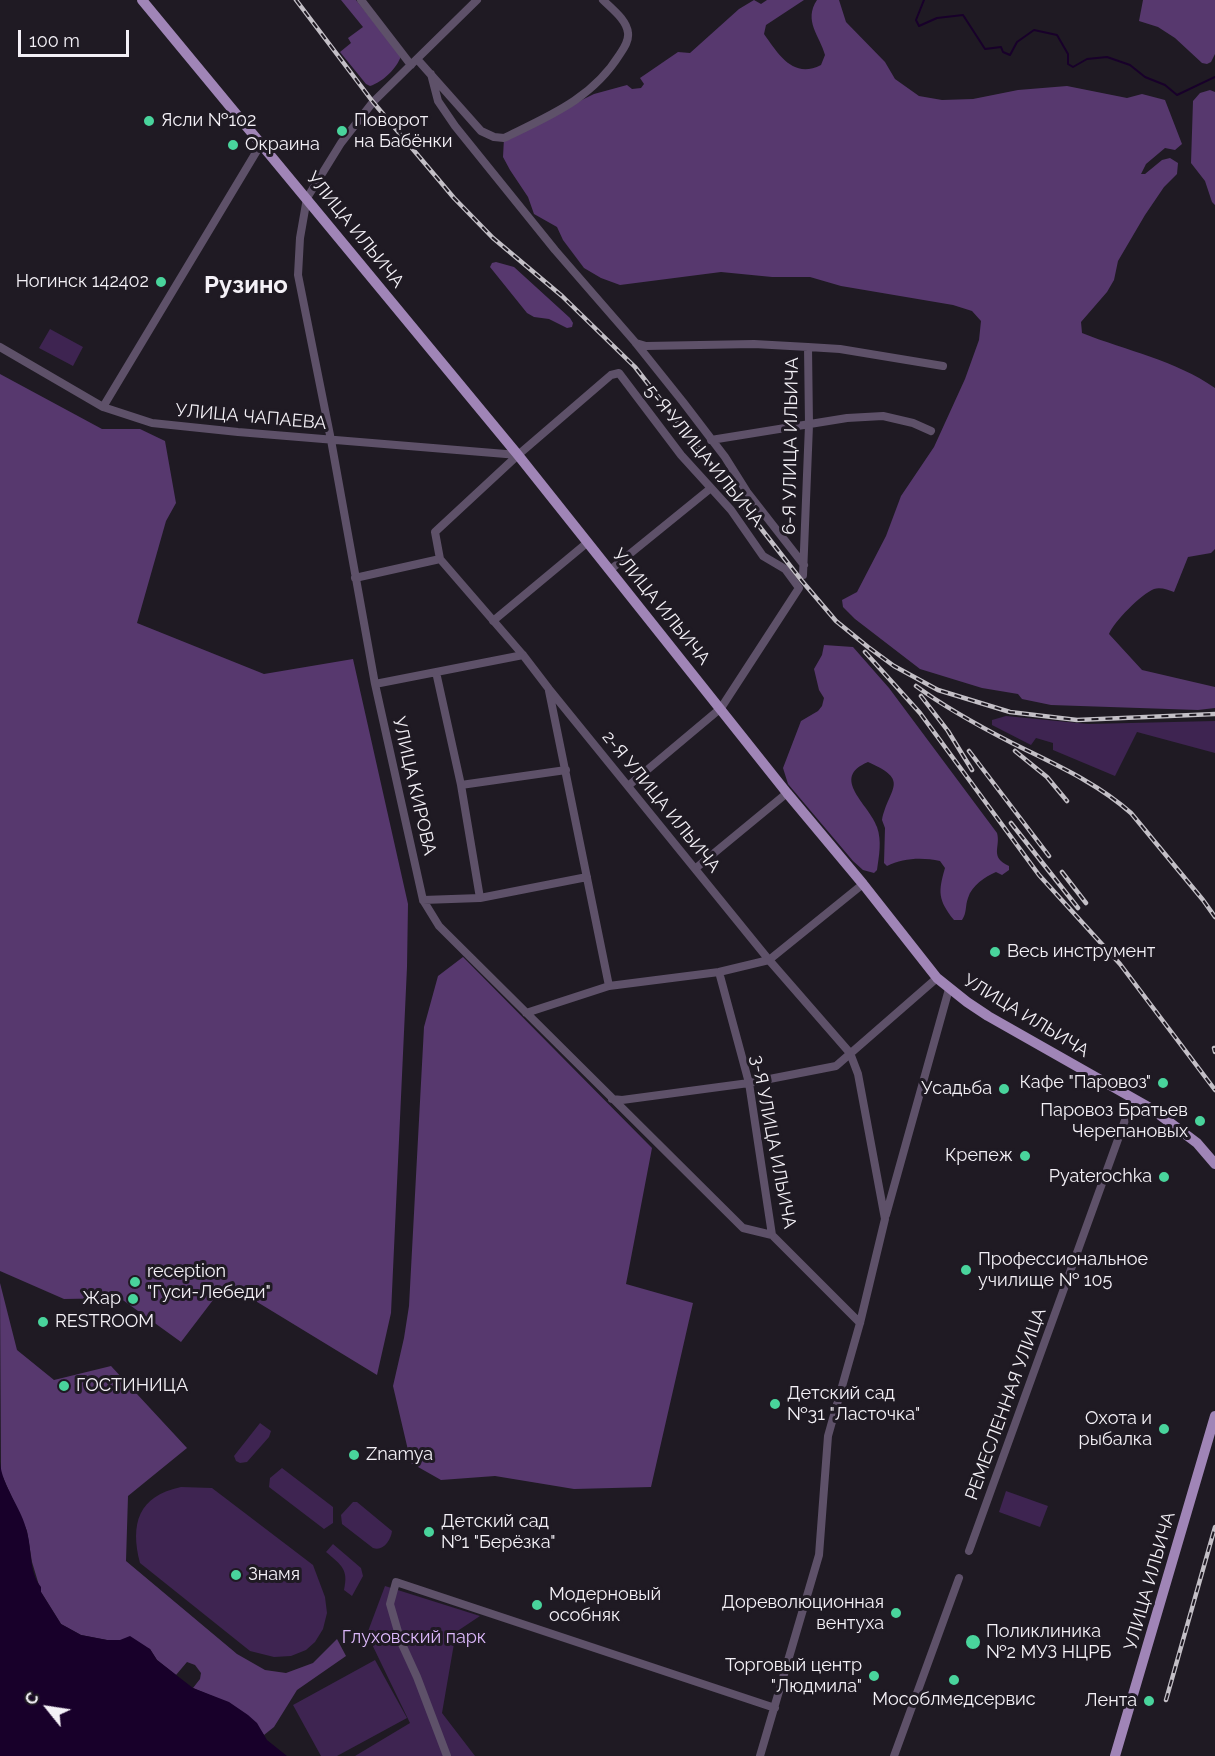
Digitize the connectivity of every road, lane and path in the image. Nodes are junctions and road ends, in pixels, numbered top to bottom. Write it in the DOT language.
graph roads {
  1 [pos="142,0"];
  2 [pos="361,0"];
  3 [pos="477,0"];
  4 [pos="603,0"];
  5 [pos="414,62"];
  6 [pos="430,74"];
  7 [pos="261,144"];
  8 [pos="307,198"];
  9 [pos="635,342"];
  10 [pos="0,347"];
  11 [pos="808,347"];
  12 [pos="943,366"];
  13 [pos="104,407"];
  14 [pos="809,425"];
  15 [pos="931,430"];
  16 [pos="331,440"];
  17 [pos="711,440"];
  18 [pos="518,455"];
  19 [pos="711,488"];
  20 [pos="588,542"];
  21 [pos="440,559"];
  22 [pos="804,565"];
  23 [pos="610,570"];
  24 [pos="803,574"];
  25 [pos="355,578"];
  26 [pos="493,621"];
  27 [pos="523,655"];
  28 [pos="436,672"];
  29 [pos="375,684"];
  30 [pos="549,689"];
  31 [pos="721,708"];
  32 [pos="566,770"];
  33 [pos="461,785"];
  34 [pos="628,786"];
  35 [pos="787,793"];
  36 [pos="696,868"];
  37 [pos="587,877"];
  38 [pos="863,884"];
  39 [pos="480,898"];
  40 [pos="423,900"];
  41 [pos="769,960"];
  42 [pos="719,972"];
  43 [pos="937,978"];
  44 [pos="609,986"];
  45 [pos="949,989"];
  46 [pos="525,1013"];
  47 [pos="850,1053"];
  48 [pos="749,1083"];
  49 [pos="1133,1098"];
  50 [pos="612,1100"];
  51 [pos="1215,1164"];
  52 [pos="885,1220"];
  53 [pos="772,1235"];
  54 [pos="860,1323"];
  55 [pos="1215,1416"];
  56 [pos="969,1551"];
  57 [pos="959,1578"];
  58 [pos="775,1708"];
  59 [pos="447,1756"];
  60 [pos="760,1756"];
  61 [pos="894,1756"];
  62 [pos="1115,1756"];
  1 -- 7 [label="main road, УЛИЦА ИЛЬИЧА"];
  2 -- 5 [label="street"];
  3 -- 5 [label="street"];
  4 -- 6 [label="street"];
  5 -- 6 [label="street"];
  5 -- 8 [label="street"];
  6 -- 9 [label="street"];
  7 -- 8 [label="main road, УЛИЦА ИЛЬИЧА"];
  7 -- 13 [label="street"];
  8 -- 16 [label="street, УЛИЦА КИРОВА"];
  8 -- 18 [label="main road, УЛИЦА ИЛЬИЧА"];
  9 -- 11 [label="street"];
  9 -- 17 [label="street"];
  10 -- 13 [label="street, УЛИЦА ЧАПАЕВА"];
  11 -- 12 [label="street, 6-Я УЛИЦА ИЛЬИЧА"];
  11 -- 14 [label="street, 6-Я УЛИЦА ИЛЬИЧА"];
  13 -- 16 [label="street, УЛИЦА ЧАПАЕВА"];
  14 -- 15 [label="street"];
  14 -- 17 [label="street"];
  14 -- 22 [label="street, 6-Я УЛИЦА ИЛЬИЧА"];
  16 -- 18 [label="street, УЛИЦА ЧАПАЕВА"];
  16 -- 25 [label="street, УЛИЦА КИРОВА"];
  17 -- 22 [label="street"];
  18 -- 19 [label="street, 5-Я УЛИЦА ИЛЬИЧА"];
  18 -- 20 [label="main road, УЛИЦА ИЛЬИЧА"];
  18 -- 21 [label="street"];
  19 -- 23 [label="street"];
  19 -- 31 [label="street, 5-Я УЛИЦА ИЛЬИЧА"];
  20 -- 23 [label="main road, УЛИЦА ИЛЬИЧА"];
  20 -- 26 [label="street"];
  21 -- 25 [label="street"];
  21 -- 26 [label="street, 2-Я УЛИЦА ИЛЬИЧА"];
  22 -- 24 [label="street, 6-Я УЛИЦА ИЛЬИЧА"];
  23 -- 31 [label="main road, УЛИЦА ИЛЬИЧА"];
  25 -- 29 [label="street, УЛИЦА КИРОВА"];
  26 -- 27 [label="street, 2-Я УЛИЦА ИЛЬИЧА"];
  27 -- 28 [label="street"];
  27 -- 30 [label="street, 2-Я УЛИЦА ИЛЬИЧА"];
  28 -- 29 [label="street"];
  28 -- 33 [label="street"];
  29 -- 40 [label="street, УЛИЦА КИРОВА"];
  30 -- 32 [label="street"];
  30 -- 34 [label="street, 2-Я УЛИЦА ИЛЬИЧА"];
  31 -- 34 [label="street"];
  31 -- 35 [label="main road, УЛИЦА ИЛЬИЧА"];
  32 -- 33 [label="street"];
  32 -- 37 [label="street"];
  33 -- 39 [label="street"];
  34 -- 36 [label="street, 2-Я УЛИЦА ИЛЬИЧА"];
  35 -- 36 [label="street"];
  35 -- 38 [label="main road, УЛИЦА ИЛЬИЧА"];
  36 -- 41 [label="street, 2-Я УЛИЦА ИЛЬИЧА"];
  37 -- 39 [label="street"];
  37 -- 44 [label="street"];
  38 -- 41 [label="street"];
  38 -- 43 [label="main road, УЛИЦА ИЛЬИЧА"];
  39 -- 40 [label="street"];
  40 -- 46 [label="street, УЛИЦА КИРОВА"];
  41 -- 42 [label="street"];
  41 -- 47 [label="street, 2-Я УЛИЦА ИЛЬИЧА"];
  42 -- 44 [label="street"];
  42 -- 48 [label="street, 3-Я УЛИЦА ИЛЬИЧА"];
  43 -- 45 [label="main road, УЛИЦА ИЛЬИЧА"];
  43 -- 47 [label="street"];
  44 -- 46 [label="street"];
  45 -- 49 [label="main road, УЛИЦА ИЛЬИЧА"];
  45 -- 52 [label="street"];
  46 -- 50 [label="street, УЛИЦА КИРОВА"];
  47 -- 48 [label="street"];
  47 -- 52 [label="street, 2-Я УЛИЦА ИЛЬИЧА"];
  48 -- 50 [label="street"];
  48 -- 53 [label="street, 3-Я УЛИЦА ИЛЬИЧА"];
  49 -- 51 [label="main road, УЛИЦА ИЛЬИЧА"];
  49 -- 56 [label="street, РЕМЕСЛЕННАЯ УЛИЦА"];
  50 -- 53 [label="street, УЛИЦА КИРОВА"];
  52 -- 54 [label="street, 2-Я УЛИЦА ИЛЬИЧА"];
  53 -- 54 [label="street, 3-Я УЛИЦА ИЛЬИЧА"];
  54 -- 58 [label="street, 2-Я УЛИЦА ИЛЬИЧА"];
  55 -- 62 [label="main road, УЛИЦА ИЛЬИЧА"];
  57 -- 61 [label="street"];
  58 -- 59 [label="street"];
  58 -- 60 [label="street, 2-Я УЛИЦА ИЛЬИЧА"];
}
